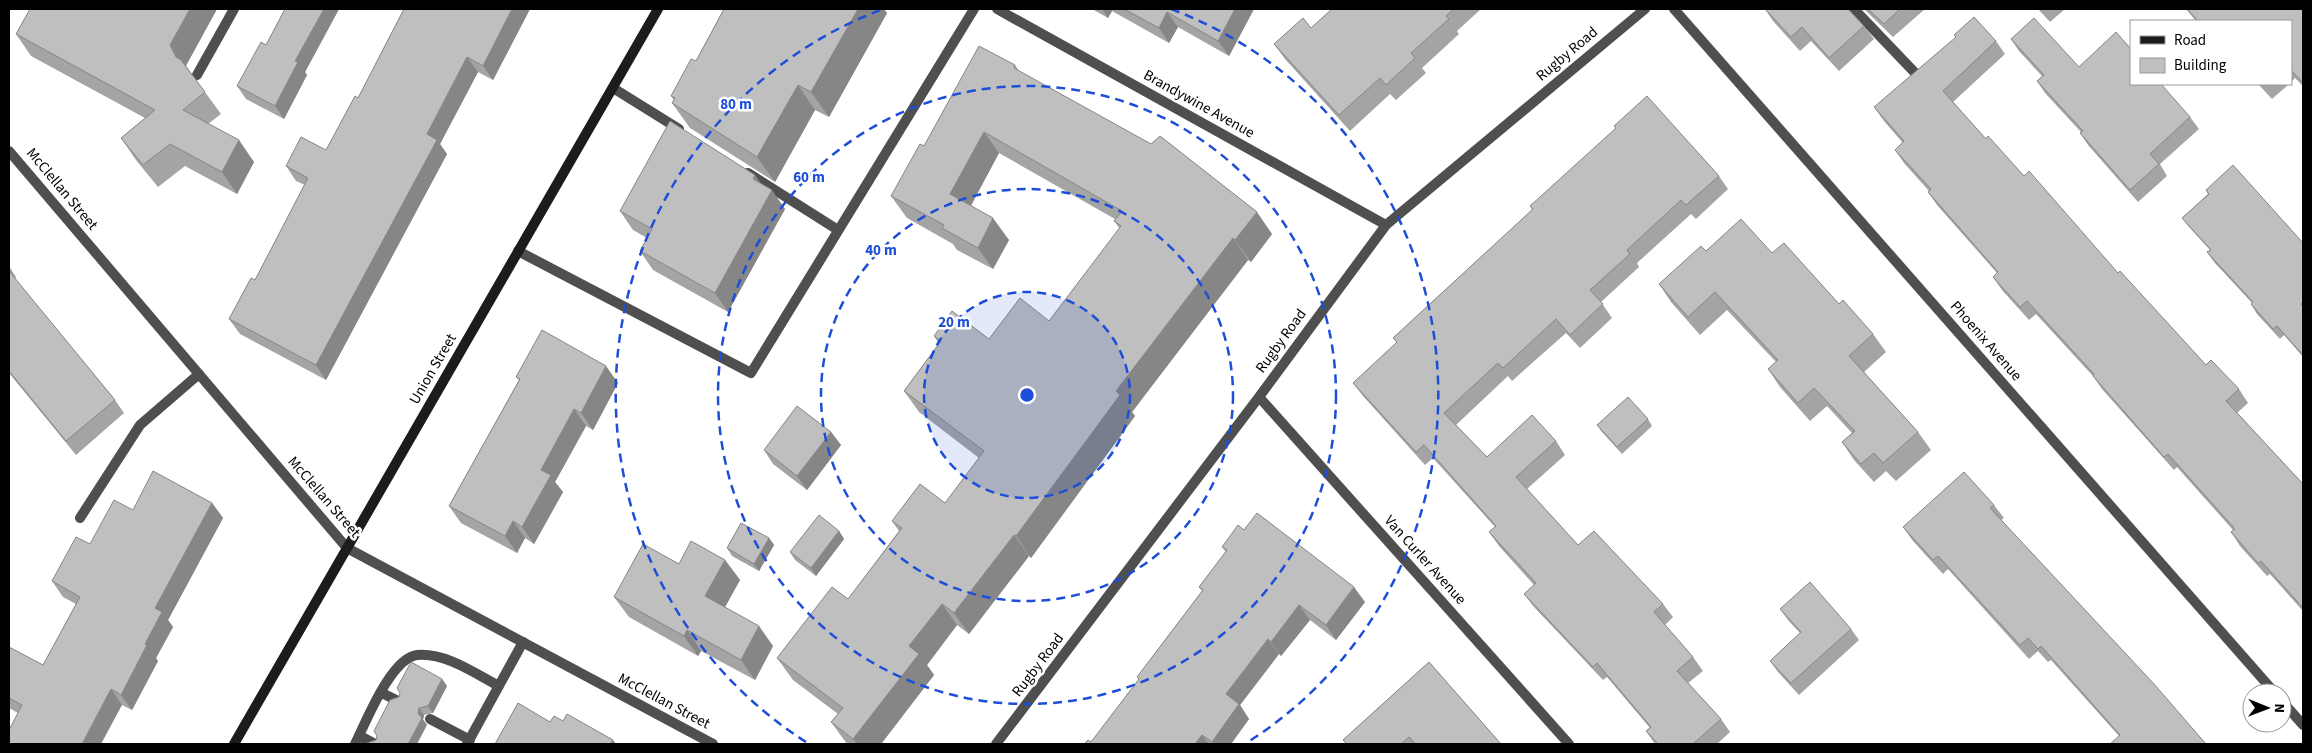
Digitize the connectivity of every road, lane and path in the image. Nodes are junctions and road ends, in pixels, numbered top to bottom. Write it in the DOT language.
graph roads {
  1 [pos="234,9"];
  2 [pos="658,9"];
  3 [pos="974,9"];
  4 [pos="997,9"];
  5 [pos="1645,9"];
  6 [pos="1674,9"];
  7 [pos="1854,9"];
  8 [pos="197,75"];
  9 [pos="1919,76"];
  10 [pos="613,88"];
  11 [pos="687,134"];
  12 [pos="9,150"];
  13 [pos="738,166"];
  14 [pos="1386,225"];
  15 [pos="838,230"];
  16 [pos="518,251"];
  17 [pos="199,374"];
  18 [pos="1259,397"];
  19 [pos="80,518"];
  20 [pos="347,548"];
  21 [pos="523,642"];
  22 [pos="2266,683"];
  23 [pos="499,686"];
  24 [pos="382,692"];
  25 [pos="398,701"];
  26 [pos="2292,712"];
  27 [pos="430,719"];
  28 [pos="2303,725"];
  29 [pos="357,740"];
  30 [pos="469,742"];
  31 [pos="236,744"];
  32 [pos="375,744"];
  33 [pos="714,744"];
  34 [pos="996,744"];
  35 [pos="1568,744"];
  1 -- 8 [label="street"];
  2 -- 10 [label="main road, Union Street"];
  3 -- 15 [label="street"];
  4 -- 14 [label="street, Brandywine Avenue"];
  5 -- 14 [label="street, Rugby Road"];
  6 -- 22 [label="street, Phoenix Avenue"];
  7 -- 9 [label="street"];
  10 -- 11 [label="street"];
  10 -- 16 [label="main road, Union Street"];
  12 -- 17 [label="street, McClellan Street"];
  13 -- 15 [label="street"];
  14 -- 18 [label="street, Rugby Road"];
  15 -- 16 [label="street"];
  16 -- 20 [label="main road, Union Street"];
  17 -- 19 [label="street"];
  17 -- 20 [label="street, McClellan Street"];
  18 -- 34 [label="street, Rugby Road"];
  18 -- 35 [label="street, Van Curler Avenue"];
  20 -- 21 [label="street, McClellan Street"];
  20 -- 31 [label="main road, Union Street"];
  21 -- 23 [label="street"];
  21 -- 33 [label="street, McClellan Street"];
  23 -- 24 [label="street"];
  23 -- 30 [label="street"];
  24 -- 25 [label="street"];
  24 -- 29 [label="street"];
  26 -- 28 [label="street"];
  27 -- 30 [label="street"];
  29 -- 32 [label="street"];
}
